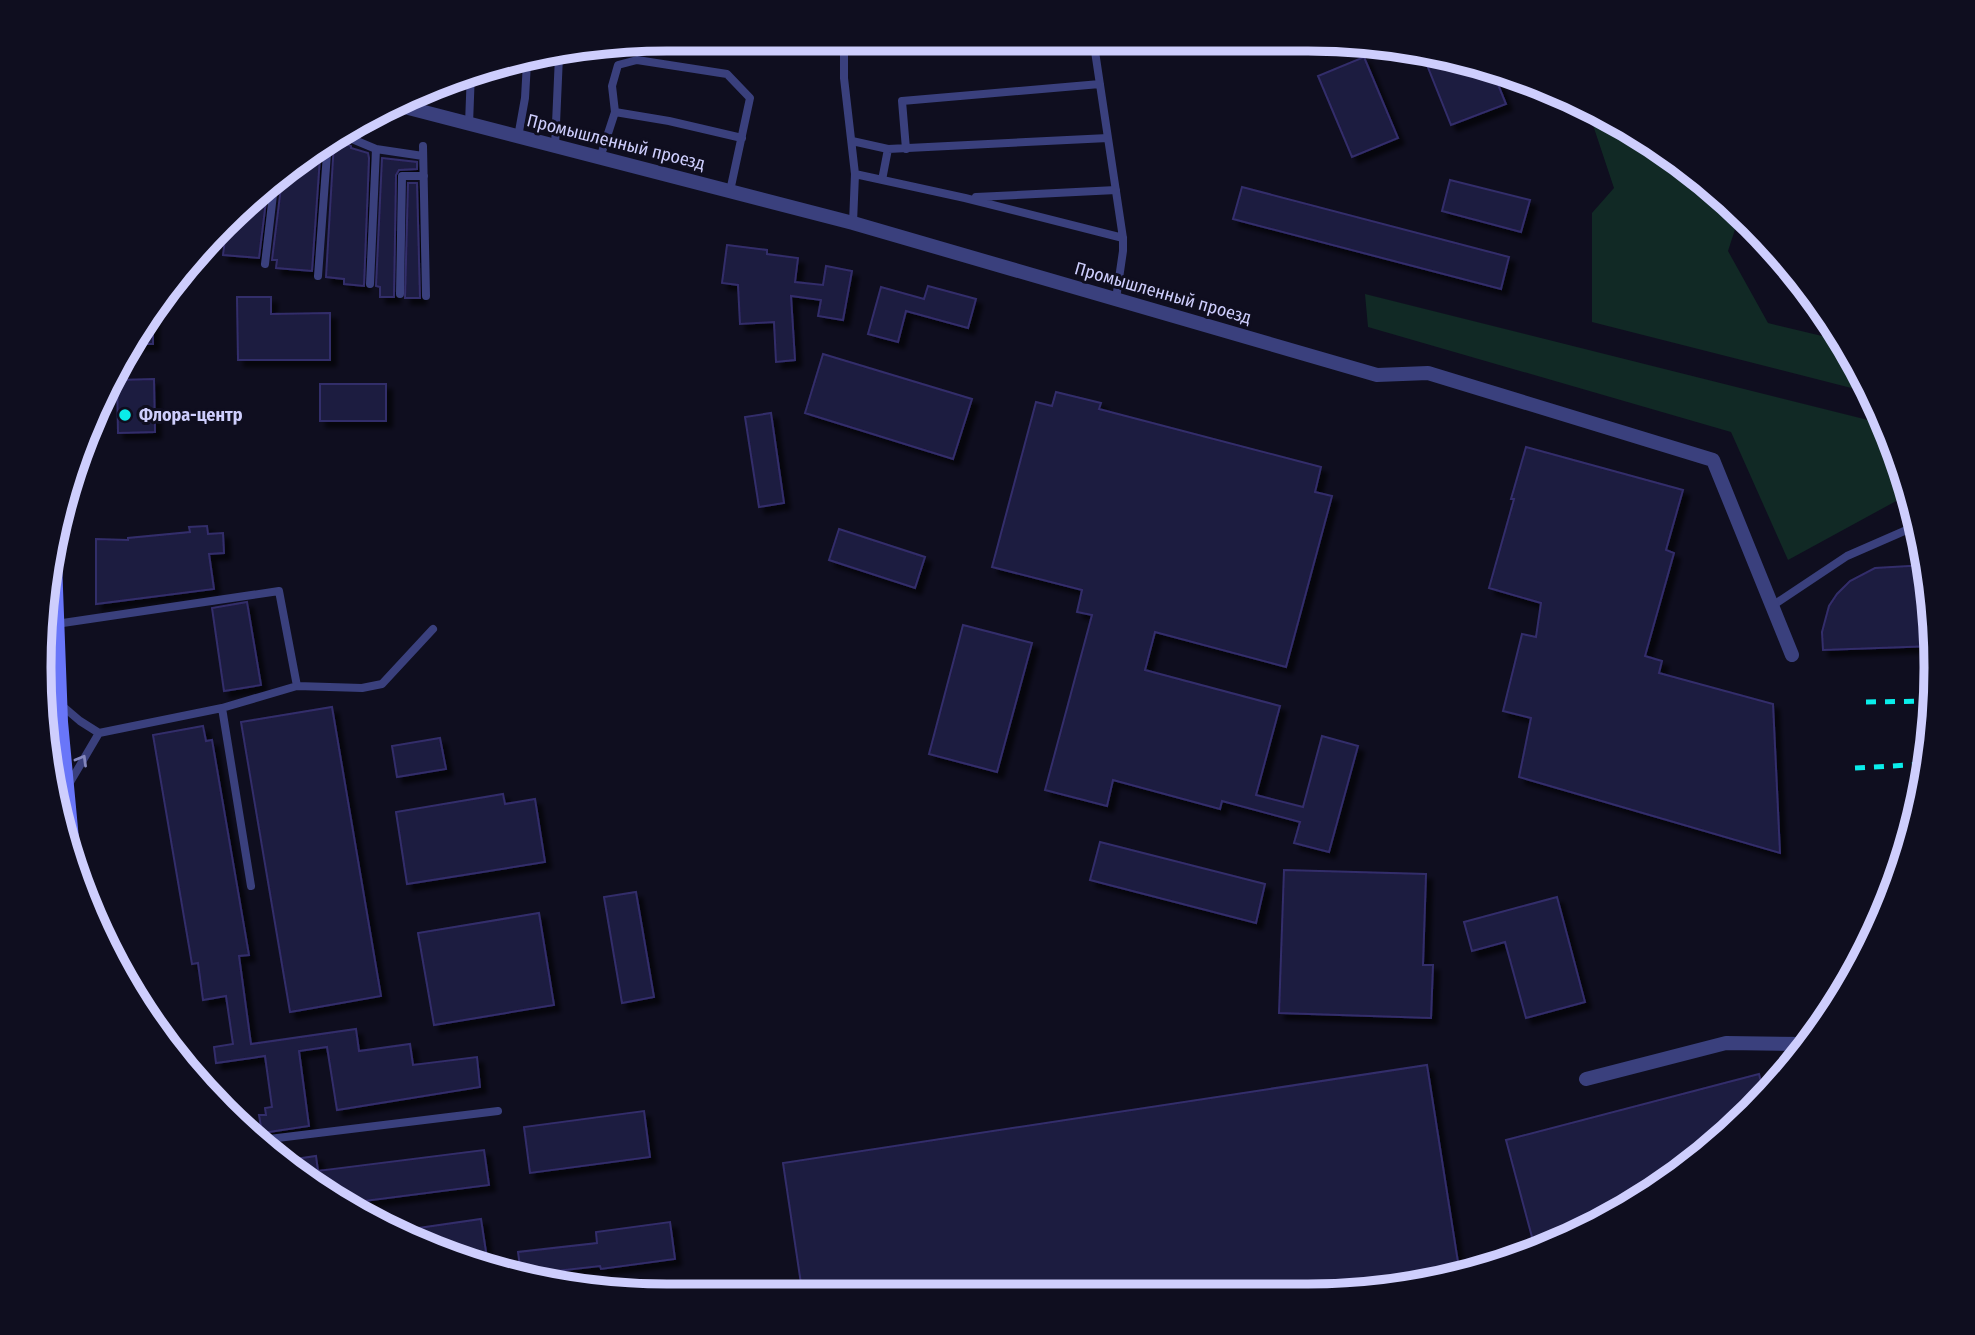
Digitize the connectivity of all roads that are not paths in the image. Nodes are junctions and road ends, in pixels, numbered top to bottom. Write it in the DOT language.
graph roads {
  1 [pos="845,51"];
  2 [pos="1095,51"];
  3 [pos="559,61"];
  4 [pos="527,68"];
  5 [pos="470,83"];
  6 [pos="1100,84"];
  7 [pos="417,104"];
  8 [pos="615,112"];
  9 [pos="468,124"];
  10 [pos="518,137"];
  11 [pos="351,138"];
  12 [pos="741,138"];
  13 [pos="1108,138"];
  14 [pos="852,141"];
  15 [pos="423,146"];
  16 [pos="555,146"];
  17 [pos="376,149"];
  18 [pos="888,149"];
  19 [pos="906,149"];
  20 [pos="327,154"];
  21 [pos="424,156"];
  22 [pos="600,158"];
  23 [pos="855,174"];
  24 [pos="424,176"];
  25 [pos="882,180"];
  26 [pos="1116,190"];
  27 [pos="730,191"];
  28 [pos="273,194"];
  29 [pos="965,198"];
  30 [pos="853,223"];
  31 [pos="1123,238"];
  32 [pos="265,264"];
  33 [pos="318,276"];
  34 [pos="370,284"];
  35 [pos="400,294"];
  36 [pos="426,296"];
  37 [pos="1116,299"];
  38 [pos="1908,529"];
  39 [pos="55,592"];
  40 [pos="1772,606"];
  41 [pos="56,624"];
  42 [pos="433,629"];
  43 [pos="1792,655"];
  44 [pos="297,686"];
  45 [pos="60,704"];
  46 [pos="222,708"];
  47 [pos="99,733"];
  48 [pos="67,789"];
  49 [pos="70,817"];
  50 [pos="251,886"];
  51 [pos="1796,1044"];
  52 [pos="1586,1079"];
  53 [pos="498,1111"];
  54 [pos="270,1139"];
  1 -- 14 [label="lane"];
  2 -- 6 [label="lane"];
  3 -- 16 [label="lane"];
  4 -- 10 [label="lane"];
  5 -- 9 [label="lane"];
  6 -- 13 [label="lane"];
  6 -- 19 [label="lane"];
  7 -- 9 [label="street, Промышленный проезд"];
  8 -- 12 [label="lane"];
  8 -- 12 [label="lane"];
  8 -- 22 [label="lane"];
  9 -- 10 [label="street, Промышленный проезд"];
  10 -- 16 [label="street, Промышленный проезд"];
  11 -- 17 [label="lane"];
  12 -- 27 [label="lane"];
  13 -- 19 [label="lane"];
  13 -- 26 [label="lane"];
  14 -- 18 [label="lane"];
  14 -- 23 [label="lane"];
  15 -- 21 [label="lane"];
  16 -- 22 [label="street, Промышленный проезд"];
  17 -- 21 [label="lane"];
  17 -- 34 [label="lane"];
  18 -- 19 [label="lane"];
  18 -- 25 [label="lane"];
  20 -- 33 [label="lane"];
  21 -- 24 [label="lane"];
  22 -- 27 [label="street, Промышленный проезд"];
  23 -- 25 [label="lane"];
  23 -- 30 [label="lane"];
  24 -- 35 [label="lane"];
  24 -- 36 [label="lane"];
  25 -- 29 [label="lane"];
  26 -- 29 [label="lane"];
  26 -- 31 [label="lane"];
  27 -- 30 [label="street, Промышленный проезд"];
  28 -- 32 [label="lane"];
  29 -- 31 [label="lane"];
  30 -- 37 [label="street, Промышленный проезд"];
  31 -- 37 [label="lane"];
  37 -- 40 [label="street, Промышленный проезд"];
  38 -- 40 [label="lane"];
  39 -- 41 [label="main road"];
  40 -- 43 [label="street, Промышленный проезд"];
  41 -- 44 [label="lane"];
  41 -- 45 [label="main road"];
  42 -- 44 [label="lane"];
  44 -- 46 [label="lane"];
  45 -- 47 [label="lane"];
  45 -- 48 [label="main road"];
  46 -- 47 [label="lane"];
  46 -- 50 [label="lane"];
  48 -- 47 [label="lane, one-way"];
  48 -- 49 [label="main road"];
  51 -- 52 [label="street"];
  53 -- 54 [label="lane"];
}
